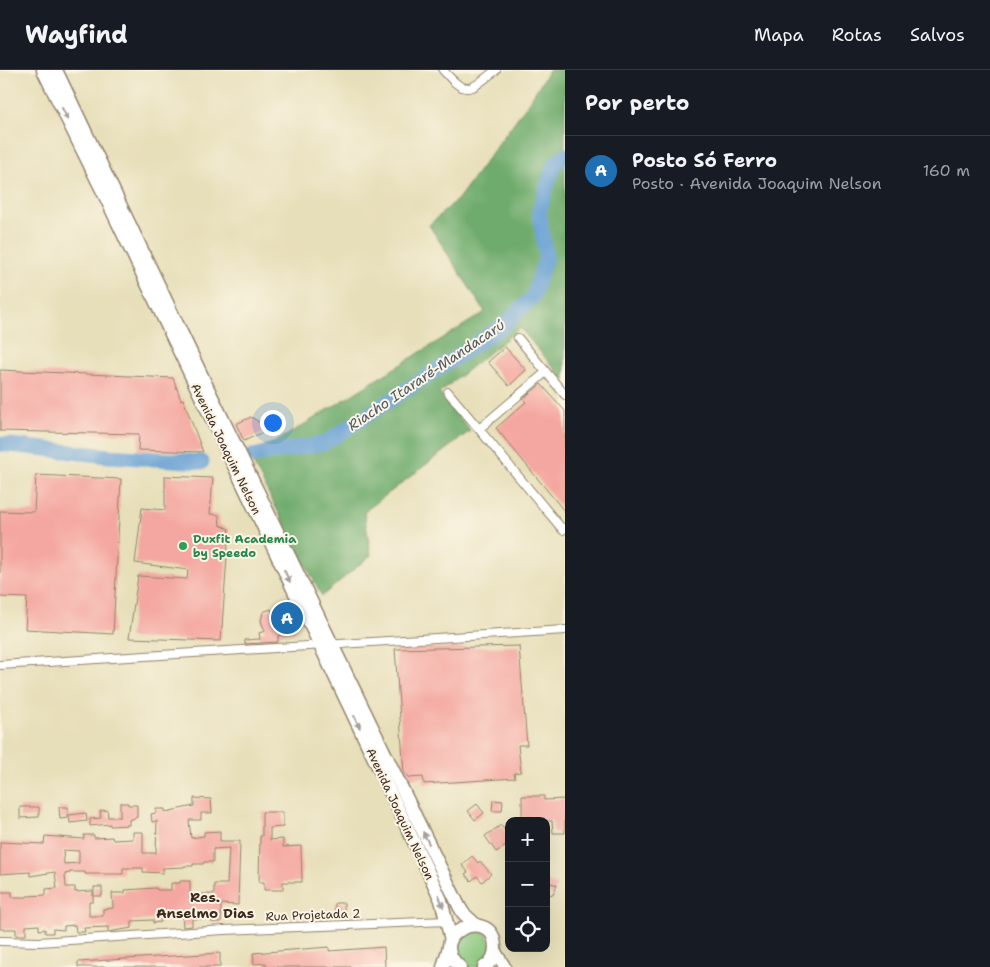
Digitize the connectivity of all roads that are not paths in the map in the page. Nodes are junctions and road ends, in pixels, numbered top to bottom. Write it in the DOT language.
graph roads {
  1 [pos="43,70"];
  2 [pos="56,70"];
  3 [pos="443,70"];
  4 [pos="496,70"];
  5 [pos="518,338"];
  6 [pos="546,372"];
  7 [pos="448,392"];
  8 [pos="565,394"];
  9 [pos="207,398"];
  10 [pos="479,429"];
  11 [pos="564,530"];
  12 [pos="565,630"];
  13 [pos="326,645"];
  14 [pos="0,665"];
  15 [pos="448,922"];
  16 [pos="476,925"];
  17 [pos="0,942"];
  18 [pos="450,944"];
  19 [pos="495,951"];
  20 [pos="443,967"];
  21 [pos="460,967"];
  22 [pos="484,967"];
  23 [pos="505,967"];
  1 -- 9 [label="main road, Avenida Joaquim Nelson, one-way"];
  2 -- 9 [label="main road, Avenida Joaquim Nelson"];
  3 -- 4 [label="street"];
  5 -- 6 [label="street"];
  6 -- 8 [label="street"];
  6 -- 10 [label="street"];
  7 -- 10 [label="street"];
  9 -- 13 [label="main road, Avenida Joaquim Nelson"];
  10 -- 11 [label="street"];
  12 -- 13 [label="street"];
  13 -- 14 [label="street"];
  13 -- 15 [label="main road, Avenida Joaquim Nelson, one-way"];
  16 -- 13 [label="main road, Avenida Joaquim Nelson, one-way"];
  15 -- 17 [label="street, Rua Projetada 2"];
  15 -- 18 [label="main road, Avenida Joaquim Nelson"];
  16 -- 18 [label="main road"];
  16 -- 19 [label="main road, Avenida Joaquim Nelson"];
  18 -- 20 [label="main road"];
  18 -- 21 [label="main road"];
  19 -- 22 [label="main road"];
  19 -- 23 [label="main road"];
}
